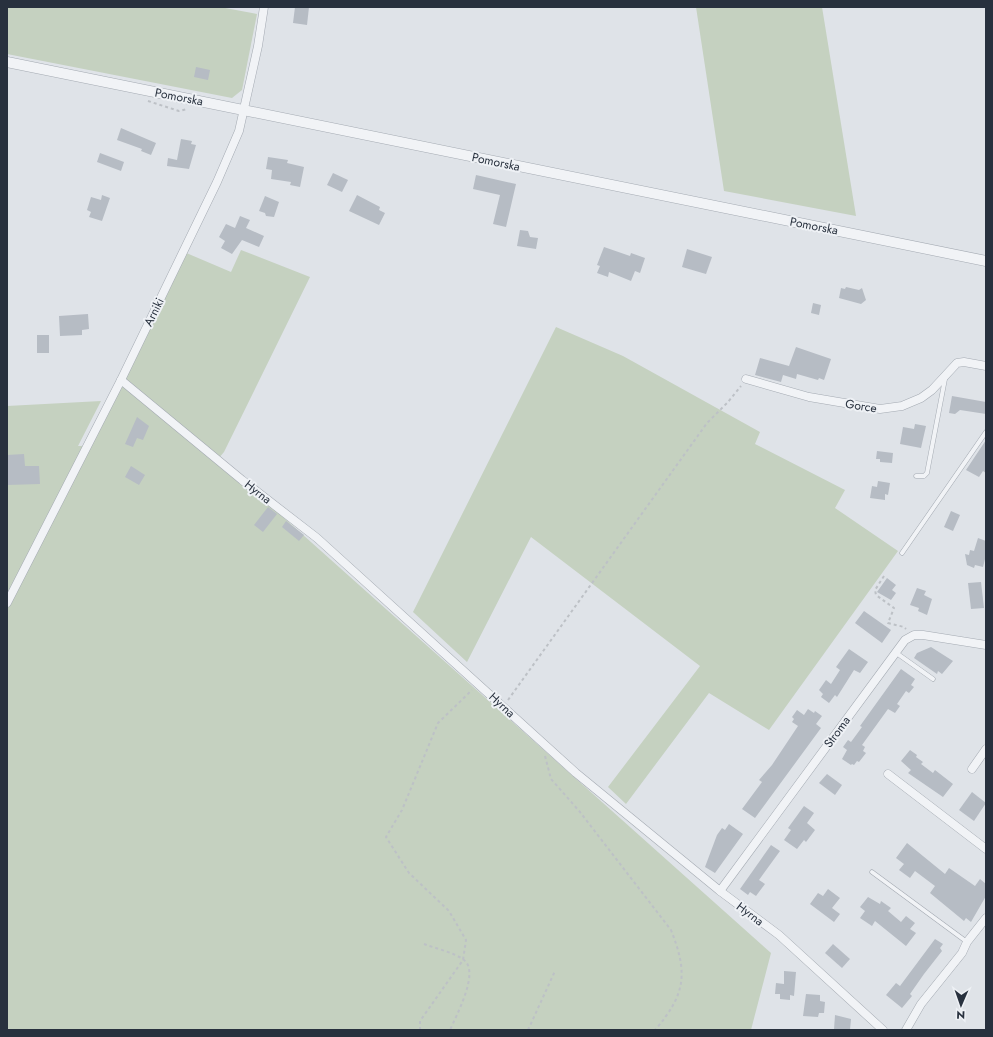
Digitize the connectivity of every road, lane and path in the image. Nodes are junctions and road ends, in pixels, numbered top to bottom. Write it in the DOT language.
graph roads {
  1 [pos="264,7"];
  2 [pos="7,62"];
  3 [pos="145,97"];
  4 [pos="189,106"];
  5 [pos="244,110"];
  6 [pos="986,261"];
  7 [pos="986,366"];
  8 [pos="946,373"];
  9 [pos="746,379"];
  10 [pos="122,380"];
  11 [pos="986,432"];
  12 [pos="916,476"];
  13 [pos="902,553"];
  14 [pos="884,576"];
  15 [pos="7,603"];
  16 [pos="904,627"];
  17 [pos="986,645"];
  18 [pos="895,652"];
  19 [pos="933,679"];
  20 [pos="986,682"];
  21 [pos="478,684"];
  22 [pos="986,694"];
  23 [pos="503,706"];
  24 [pos="541,742"];
  25 [pos="986,749"];
  26 [pos="972,769"];
  27 [pos="888,774"];
  28 [pos="986,848"];
  29 [pos="872,872"];
  30 [pos="720,891"];
  31 [pos="986,918"];
  32 [pos="967,942"];
  33 [pos="424,944"];
  34 [pos="463,960"];
  35 [pos="555,971"];
  36 [pos="420,1030"];
  37 [pos="450,1030"];
  38 [pos="528,1030"];
  39 [pos="655,1030"];
  40 [pos="883,1030"];
  41 [pos="906,1030"];
  1 -- 5 [label="street, Arniki"];
  2 -- 5 [label="street, Pomorska"];
  3 -- 4 [label="path"];
  5 -- 6 [label="street, Pomorska"];
  5 -- 10 [label="street, Arniki"];
  7 -- 8 [label="street, Gorce"];
  8 -- 9 [label="street, Gorce"];
  8 -- 12 [label="lane"];
  9 -- 23 [label="path"];
  10 -- 15 [label="street, Arniki"];
  10 -- 21 [label="street, Hyrna"];
  11 -- 13 [label="lane"];
  14 -- 16 [label="path"];
  17 -- 18 [label="street, Stroma"];
  18 -- 19 [label="lane"];
  18 -- 30 [label="street, Stroma"];
  20 -- 22 [label="path"];
  21 -- 23 [label="street, Hyrna"];
  21 -- 34 [label="path"];
  23 -- 24 [label="street, Hyrna"];
  24 -- 30 [label="street, Hyrna"];
  24 -- 39 [label="path"];
  25 -- 26 [label="street"];
  27 -- 28 [label="street"];
  29 -- 32 [label="lane"];
  30 -- 40 [label="street, Hyrna"];
  31 -- 32 [label="street"];
  32 -- 41 [label="street"];
  33 -- 34 [label="path"];
  34 -- 36 [label="path"];
  34 -- 37 [label="path"];
  35 -- 38 [label="path"];
}
